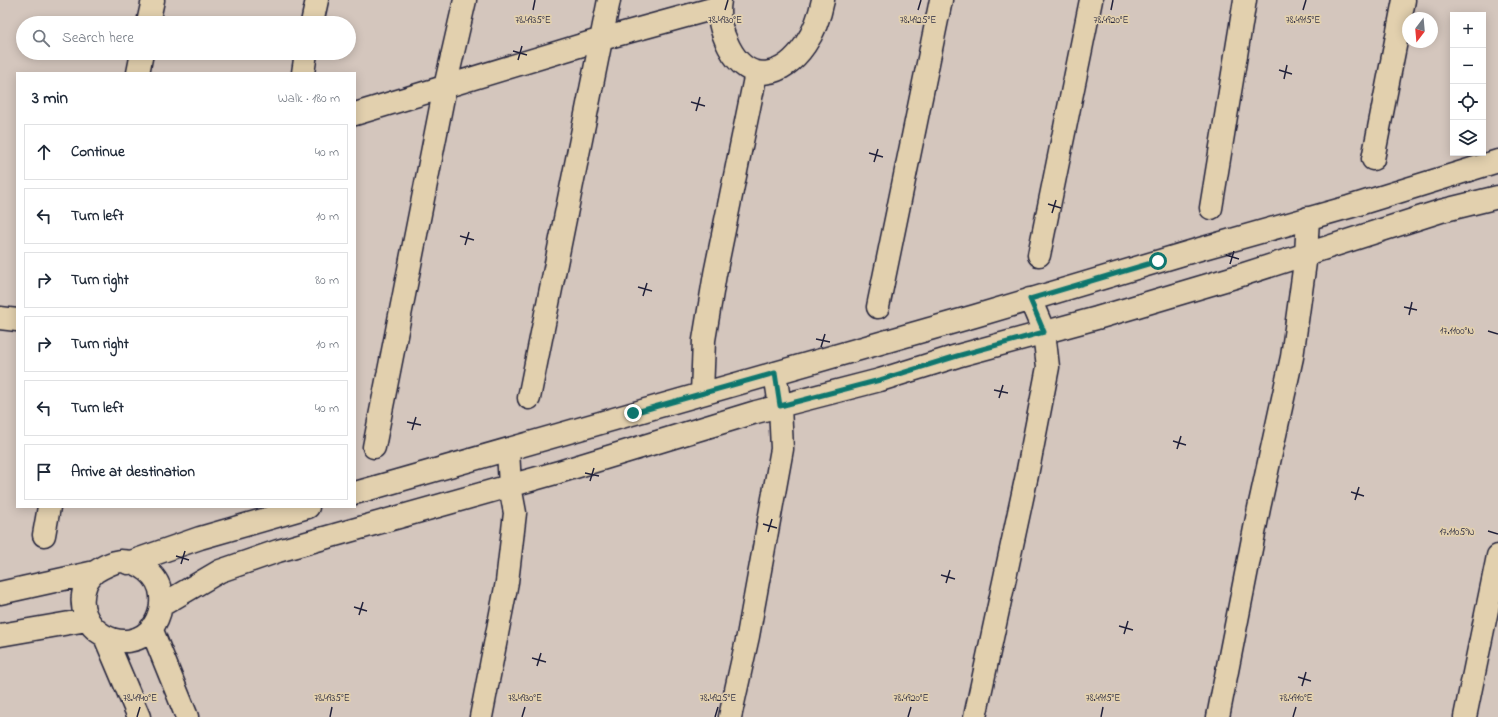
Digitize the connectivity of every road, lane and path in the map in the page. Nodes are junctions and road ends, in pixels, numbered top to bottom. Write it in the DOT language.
graph roads {
  1 [pos="153,0"];
  2 [pos="317,0"];
  3 [pos="465,0"];
  4 [pos="609,0"];
  5 [pos="823,0"];
  6 [pos="941,0"];
  7 [pos="1091,0"];
  8 [pos="1245,0"];
  9 [pos="1404,0"];
  10 [pos="719,3"];
  11 [pos="150,16"];
  12 [pos="314,16"];
  13 [pos="602,39"];
  14 [pos="141,60"];
  15 [pos="305,60"];
  16 [pos="138,72"];
  17 [pos="302,72"];
  18 [pos="756,73"];
  19 [pos="445,87"];
  20 [pos="356,114"];
  21 [pos="1373,159"];
  22 [pos="1498,161"];
  23 [pos="1498,197"];
  24 [pos="1211,208"];
  25 [pos="1308,218"];
  26 [pos="1039,254"];
  27 [pos="1306,255"];
  28 [pos="1030,299"];
  29 [pos="878,307"];
  30 [pos="0,318"];
  31 [pos="16,320"];
  32 [pos="1044,332"];
  33 [pos="775,373"];
  34 [pos="702,393"];
  35 [pos="529,398"];
  36 [pos="780,406"];
  37 [pos="374,447"];
  38 [pos="508,450"];
  39 [pos="510,486"];
  40 [pos="356,494"];
  41 [pos="49,508"];
  42 [pos="305,508"];
  43 [pos="44,535"];
  44 [pos="1498,556"];
  45 [pos="128,562"];
  46 [pos="95,572"];
  47 [pos="0,593"];
  48 [pos="162,605"];
  49 [pos="87,620"];
  50 [pos="151,628"];
  51 [pos="0,635"];
  52 [pos="105,637"];
  53 [pos="139,717"];
  54 [pos="187,717"];
  55 [pos="481,717"];
  56 [pos="730,717"];
  57 [pos="975,717"];
  58 [pos="1218,717"];
  59 [pos="1465,717"];
  1 -- 11 [label="street"];
  2 -- 12 [label="street"];
  3 -- 19 [label="street"];
  4 -- 13 [label="street"];
  5 -- 18 [label="street"];
  6 -- 29 [label="street"];
  7 -- 26 [label="street"];
  8 -- 24 [label="street"];
  9 -- 21 [label="street"];
  10 -- 13 [label="street"];
  10 -- 18 [label="street"];
  13 -- 19 [label="street"];
  13 -- 35 [label="street"];
  14 -- 16 [label="street"];
  15 -- 17 [label="street"];
  18 -- 34 [label="street"];
  19 -- 20 [label="street"];
  19 -- 37 [label="street"];
  22 -- 25 [label="street"];
  23 -- 27 [label="street"];
  25 -- 27 [label="street"];
  25 -- 28 [label="street"];
  27 -- 32 [label="street"];
  27 -- 58 [label="street"];
  28 -- 32 [label="street"];
  28 -- 33 [label="street"];
  30 -- 31 [label="street"];
  32 -- 36 [label="street"];
  32 -- 57 [label="street"];
  33 -- 34 [label="street"];
  33 -- 36 [label="street"];
  34 -- 38 [label="street"];
  36 -- 39 [label="street"];
  36 -- 56 [label="street"];
  38 -- 39 [label="street"];
  38 -- 40 [label="street"];
  39 -- 48 [label="street"];
  39 -- 55 [label="street"];
  41 -- 43 [label="street"];
  42 -- 45 [label="street"];
  44 -- 59 [label="street"];
  45 -- 46 [label="street"];
  45 -- 48 [label="street"];
  46 -- 47 [label="street"];
  46 -- 49 [label="street"];
  48 -- 50 [label="street"];
  49 -- 51 [label="street"];
  49 -- 52 [label="street"];
  50 -- 52 [label="street"];
  50 -- 54 [label="street"];
  52 -- 53 [label="street"];
}
